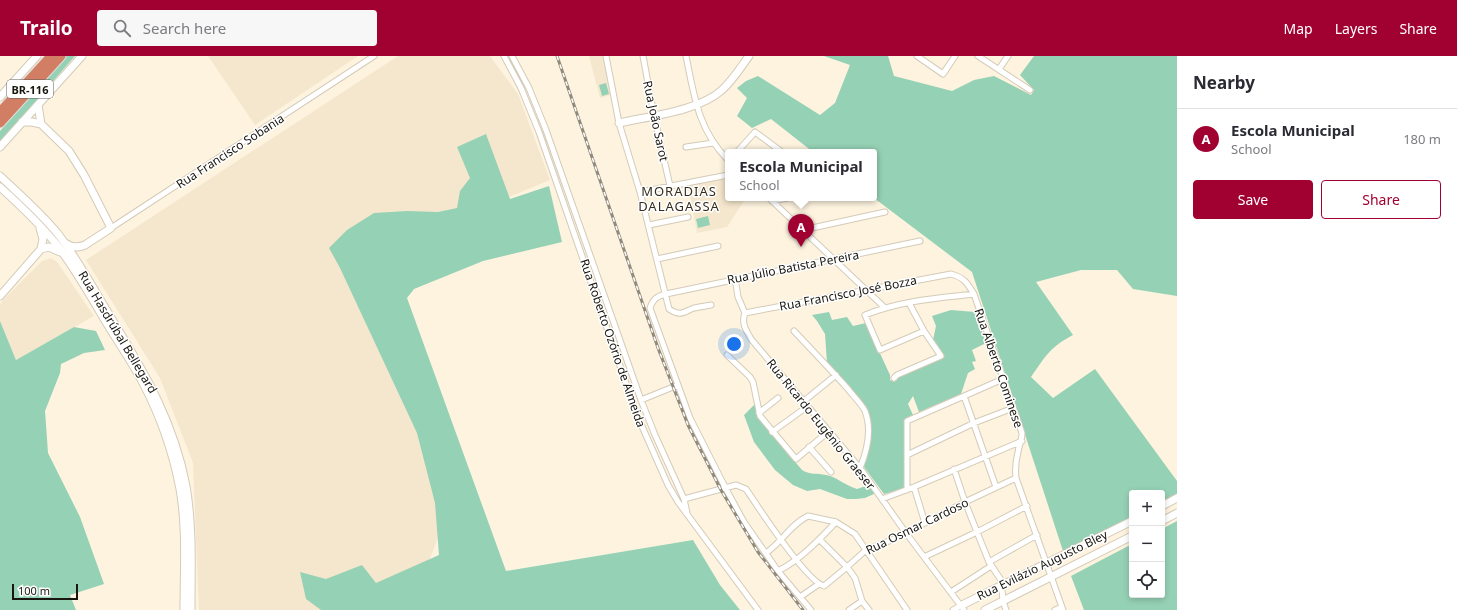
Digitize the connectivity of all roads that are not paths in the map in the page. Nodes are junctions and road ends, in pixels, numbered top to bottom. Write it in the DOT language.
graph roads {
  1 [pos="37,56"];
  2 [pos="51,56"];
  3 [pos="60,56"];
  4 [pos="82,56"];
  5 [pos="374,56"];
  6 [pos="504,56"];
  7 [pos="512,56"];
  8 [pos="606,56"];
  9 [pos="643,56"];
  10 [pos="686,56"];
  11 [pos="749,56"];
  12 [pos="917,56"];
  13 [pos="955,56"];
  14 [pos="978,56"];
  15 [pos="1008,56"];
  16 [pos="999,69"];
  17 [pos="529,88"];
  18 [pos="1030,90"];
  19 [pos="522,92"];
  20 [pos="0,96"];
  21 [pos="38,105"];
  22 [pos="696,106"];
  23 [pos="0,112"];
  24 [pos="540,115"];
  25 [pos="654,115"];
  26 [pos="534,118"];
  27 [pos="22,122"];
  28 [pos="0,123"];
  29 [pos="619,123"];
  30 [pos="41,124"];
  31 [pos="546,130"];
  32 [pos="539,132"];
  33 [pos="713,143"];
  34 [pos="0,147"];
  35 [pos="686,147"];
  36 [pos="741,149"];
  37 [pos="778,149"];
  38 [pos="725,157"];
  39 [pos="0,176"];
  40 [pos="725,176"];
  41 [pos="670,186"];
  42 [pos="0,187"];
  43 [pos="640,192"];
  44 [pos="771,201"];
  45 [pos="885,212"];
  46 [pos="688,217"];
  47 [pos="37,223"];
  48 [pos="649,225"];
  49 [pos="580,227"];
  50 [pos="111,228"];
  51 [pos="573,229"];
  52 [pos="803,230"];
  53 [pos="920,241"];
  54 [pos="63,242"];
  55 [pos="85,245"];
  56 [pos="718,246"];
  57 [pos="587,248"];
  58 [pos="41,249"];
  59 [pos="580,249"];
  60 [pos="62,253"];
  61 [pos="657,259"];
  62 [pos="834,259"];
  63 [pos="81,269"];
  64 [pos="951,274"];
  65 [pos="735,278"];
  66 [pos="867,290"];
  67 [pos="666,294"];
  68 [pos="974,294"];
  69 [pos="0,296"];
  70 [pos="909,303"];
  71 [pos="711,305"];
  72 [pos="884,307"];
  73 [pos="745,313"];
  74 [pos="794,331"];
  75 [pos="924,331"];
  76 [pos="727,355"];
  77 [pos="836,375"];
  78 [pos="894,378"];
  79 [pos="1003,379"];
  80 [pos="678,385"];
  81 [pos="964,396"];
  82 [pos="778,398"];
  83 [pos="641,400"];
  84 [pos="804,401"];
  85 [pos="808,406"];
  86 [pos="1013,408"];
  87 [pos="759,413"];
  88 [pos="974,424"];
  89 [pos="829,431"];
  90 [pos="772,432"];
  91 [pos="1022,441"];
  92 [pos="810,447"];
  93 [pos="907,455"];
  94 [pos="986,456"];
  95 [pos="860,468"];
  96 [pos="954,469"];
  97 [pos="831,472"];
  98 [pos="1016,478"];
  99 [pos="996,487"];
  100 [pos="914,488"];
  101 [pos="726,489"];
  102 [pos="907,490"];
  103 [pos="1177,498"];
  104 [pos="882,499"];
  105 [pos="684,500"];
  106 [pos="965,502"];
  107 [pos="1165,504"];
  108 [pos="1027,506"];
  109 [pos="1177,513"];
  110 [pos="687,514"];
  111 [pos="1165,519"];
  112 [pos="836,522"];
  113 [pos="1129,522"];
  114 [pos="926,523"];
  115 [pos="977,532"];
  116 [pos="906,533"];
  117 [pos="1037,536"];
  118 [pos="1129,537"];
  119 [pos="781,539"];
  120 [pos="820,540"];
  121 [pos="866,550"];
  122 [pos="766,553"];
  123 [pos="924,557"];
  124 [pos="796,559"];
  125 [pos="1047,563"];
  126 [pos="990,564"];
  127 [pos="847,567"];
  128 [pos="778,571"];
  129 [pos="1051,576"];
  130 [pos="819,584"];
  131 [pos="1002,586"];
  132 [pos="951,592"];
  133 [pos="800,597"];
  134 [pos="862,600"];
  135 [pos="1003,601"];
  136 [pos="963,608"];
  137 [pos="1063,609"];
  138 [pos="184,610"];
  139 [pos="191,610"];
  140 [pos="758,610"];
  141 [pos="811,610"];
  142 [pos="849,610"];
  143 [pos="869,610"];
  144 [pos="907,610"];
  145 [pos="953,610"];
  146 [pos="985,610"];
  147 [pos="1006,610"];
  148 [pos="1055,610"];
  1 -- 20 [label="street, BR-116"];
  2 -- 23 [label="highway, BR-116"];
  3 -- 28 [label="highway, BR-116"];
  4 -- 21 [label="street, BR-116"];
  5 -- 50 [label="street, Rua Francisco Sobania"];
  6 -- 19 [label="street, Rua Roberto Ozório de Almeida"];
  7 -- 17 [label="street"];
  8 -- 29 [label="street"];
  9 -- 25 [label="street, Rua João Sarot"];
  10 -- 22 [label="street"];
  11 -- 22 [label="street"];
  12 -- 13 [label="street"];
  14 -- 16 [label="street"];
  15 -- 16 [label="street"];
  16 -- 18 [label="street"];
  17 -- 19 [label="street"];
  17 -- 24 [label="street"];
  19 -- 26 [label="street, Rua Roberto Ozório de Almeida"];
  21 -- 27 [label="street, BR-116"];
  21 -- 30 [label="street"];
  22 -- 25 [label="street"];
  22 -- 33 [label="street"];
  24 -- 26 [label="street"];
  24 -- 31 [label="street"];
  25 -- 29 [label="street"];
  25 -- 41 [label="street, Rua João Sarot"];
  26 -- 32 [label="street, Rua Roberto Ozório de Almeida"];
  27 -- 30 [label="street"];
  27 -- 34 [label="street"];
  29 -- 43 [label="street"];
  30 -- 50 [label="street"];
  31 -- 32 [label="street"];
  31 -- 49 [label="street"];
  32 -- 51 [label="street, Rua Roberto Ozório de Almeida"];
  33 -- 35 [label="street"];
  33 -- 38 [label="street"];
  36 -- 37 [label="street"];
  39 -- 54 [label="street, Rua Hasdrúbal Bellegard"];
  40 -- 41 [label="street"];
  41 -- 43 [label="street"];
  42 -- 47 [label="street, Rua Hasdrúbal Bellegard"];
  43 -- 48 [label="street"];
  44 -- 52 [label="street"];
  45 -- 52 [label="street"];
  46 -- 48 [label="street"];
  47 -- 58 [label="street"];
  47 -- 60 [label="street, Rua Hasdrúbal Bellegard"];
  48 -- 61 [label="street"];
  49 -- 51 [label="street"];
  49 -- 57 [label="street"];
  50 -- 55 [label="street, Rua Francisco Sobania"];
  51 -- 59 [label="street, Rua Roberto Ozório de Almeida"];
  52 -- 62 [label="street"];
  53 -- 62 [label="street, Rua Júlio Batista Pereira"];
  54 -- 55 [label="street"];
  54 -- 63 [label="street, Rua Hasdrúbal Bellegard"];
  55 -- 63 [label="street"];
  56 -- 61 [label="street"];
  57 -- 59 [label="street"];
  57 -- 83 [label="street"];
  58 -- 60 [label="street"];
  58 -- 69 [label="street"];
  59 -- 110 [label="street, Rua Roberto Ozório de Almeida"];
  60 -- 138 [label="street, Rua Hasdrúbal Bellegard"];
  61 -- 67 [label="street"];
  62 -- 65 [label="street, Rua Júlio Batista Pereira"];
  62 -- 66 [label="street"];
  63 -- 139 [label="street, Rua Hasdrúbal Bellegard"];
  64 -- 66 [label="street, Rua Francisco José Bozza"];
  64 -- 68 [label="street, Rua Alberto Cominese"];
  65 -- 67 [label="street, Rua Júlio Batista Pereira"];
  65 -- 73 [label="street, Rua Ricardo Eugênio Graeser"];
  66 -- 72 [label="street"];
  66 -- 73 [label="street, Rua Francisco José Bozza"];
  67 -- 71 [label="street"];
  67 -- 80 [label="street"];
  68 -- 70 [label="street"];
  68 -- 79 [label="street, Rua Alberto Cominese"];
  70 -- 72 [label="street"];
  70 -- 75 [label="street"];
  72 -- 75 [label="street"];
  73 -- 84 [label="street, Rua Ricardo Eugênio Graeser"];
  74 -- 77 [label="street"];
  75 -- 78 [label="street"];
  76 -- 87 [label="street"];
  77 -- 84 [label="street"];
  77 -- 95 [label="street"];
  79 -- 81 [label="street"];
  79 -- 86 [label="street, Rua Alberto Cominese"];
  80 -- 83 [label="street"];
  80 -- 101 [label="street"];
  81 -- 88 [label="street"];
  81 -- 93 [label="street"];
  82 -- 87 [label="street"];
  83 -- 105 [label="street"];
  84 -- 85 [label="street, Rua Ricardo Eugênio Graeser"];
  85 -- 89 [label="street, Rua Ricardo Eugênio Graeser"];
  85 -- 90 [label="street"];
  86 -- 88 [label="street"];
  86 -- 91 [label="street, Rua Alberto Cominese"];
  87 -- 90 [label="street"];
  88 -- 93 [label="street"];
  88 -- 94 [label="street"];
  89 -- 92 [label="street"];
  89 -- 95 [label="street, Rua Ricardo Eugênio Graeser"];
  90 -- 92 [label="street"];
  91 -- 94 [label="street"];
  91 -- 98 [label="street, Rua Alberto Cominese"];
  92 -- 97 [label="street"];
  93 -- 102 [label="street"];
  94 -- 96 [label="street"];
  94 -- 99 [label="street"];
  95 -- 104 [label="street, Rua Ricardo Eugênio Graeser"];
  96 -- 100 [label="street"];
  96 -- 106 [label="street"];
  98 -- 99 [label="street, Rua Osmar Cardoso"];
  98 -- 108 [label="street, Rua Alberto Cominese"];
  99 -- 106 [label="street, Rua Osmar Cardoso"];
  100 -- 102 [label="street"];
  100 -- 114 [label="street"];
  101 -- 105 [label="street"];
  101 -- 119 [label="street"];
  101 -- 122 [label="street"];
  102 -- 104 [label="street"];
  103 -- 107 [label="street"];
  104 -- 116 [label="street, Rua Ricardo Eugênio Graeser"];
  105 -- 110 [label="street"];
  106 -- 114 [label="street, Rua Osmar Cardoso"];
  106 -- 115 [label="street"];
  108 -- 115 [label="street"];
  108 -- 117 [label="street, Rua Alberto Cominese"];
  109 -- 111 [label="street"];
  110 -- 140 [label="street, Rua Roberto Ozório de Almeida"];
  112 -- 119 [label="street"];
  112 -- 120 [label="street"];
  112 -- 121 [label="street"];
  113 -- 125 [label="street, Rua Evilázio Augusto Bley"];
  114 -- 116 [label="street, Rua Osmar Cardoso"];
  115 -- 123 [label="street"];
  115 -- 126 [label="street"];
  116 -- 121 [label="street, Rua Osmar Cardoso"];
  116 -- 123 [label="street, Rua Ricardo Eugênio Graeser"];
  117 -- 125 [label="street, Rua Alberto Cominese"];
  117 -- 126 [label="street"];
  118 -- 129 [label="street, Rua Evilázio Augusto Bley"];
  119 -- 122 [label="street"];
  119 -- 124 [label="street"];
  120 -- 124 [label="street"];
  120 -- 127 [label="street"];
  121 -- 127 [label="street, Rua Osmar Cardoso"];
  121 -- 144 [label="street"];
  122 -- 128 [label="street"];
  123 -- 132 [label="street, Rua Ricardo Eugênio Graeser"];
  124 -- 128 [label="street"];
  124 -- 130 [label="street"];
  125 -- 129 [label="street, Rua Alberto Cominese"];
  125 -- 131 [label="street, Rua Evilázio Augusto Bley"];
  126 -- 131 [label="street"];
  126 -- 132 [label="street"];
  127 -- 130 [label="street, Rua Osmar Cardoso"];
  127 -- 134 [label="street"];
  128 -- 133 [label="street"];
  129 -- 135 [label="street, Rua Evilázio Augusto Bley"];
  129 -- 137 [label="street, Rua Alberto Cominese"];
  130 -- 133 [label="street"];
  131 -- 135 [label="street"];
  131 -- 136 [label="street, Rua Evilázio Augusto Bley"];
  132 -- 136 [label="street, Rua Ricardo Eugênio Graeser"];
  133 -- 141 [label="street"];
  134 -- 142 [label="street"];
  134 -- 143 [label="street"];
  135 -- 146 [label="street, Rua Evilázio Augusto Bley"];
  135 -- 147 [label="street"];
  136 -- 145 [label="street, Rua Evilázio Augusto Bley"];
  137 -- 148 [label="street"];
}
